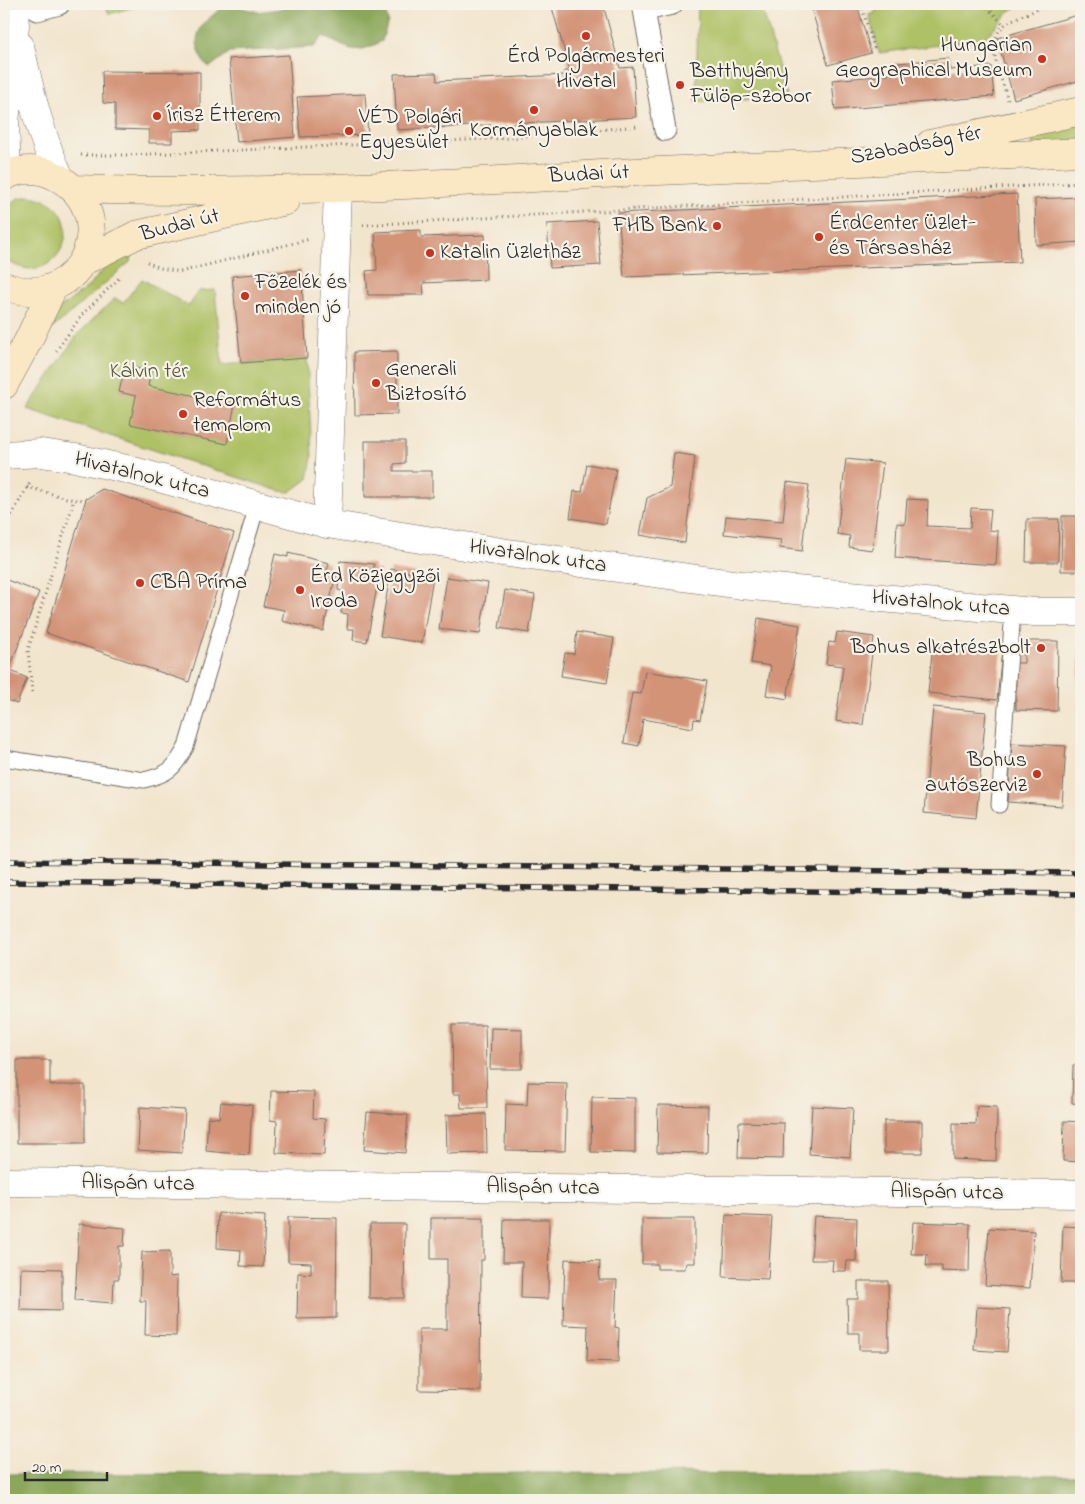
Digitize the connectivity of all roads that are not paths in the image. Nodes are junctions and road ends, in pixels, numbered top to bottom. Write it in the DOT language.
graph roads {
  1 [pos="59,4"];
  2 [pos="672,4"];
  3 [pos="644,7"];
  4 [pos="22,13"];
  5 [pos="1081,111"];
  6 [pos="665,130"];
  7 [pos="1081,152"];
  8 [pos="840,161"];
  9 [pos="5,176"];
  10 [pos="67,184"];
  11 [pos="338,189"];
  12 [pos="84,261"];
  13 [pos="4,286"];
  14 [pos="53,288"];
  15 [pos="4,385"];
  16 [pos="4,455"];
  17 [pos="256,506"];
  18 [pos="327,524"];
  19 [pos="1013,610"];
  20 [pos="1081,612"];
  21 [pos="4,758"];
  22 [pos="999,805"];
  23 [pos="4,1182"];
  24 [pos="1081,1194"];
  1 -- 4 [label="street"];
  2 -- 3 [label="street"];
  3 -- 6 [label="street"];
  4 -- 9 [label="street"];
  4 -- 10 [label="street"];
  5 -- 8 [label="main road, Szabadság tér"];
  7 -- 8 [label="main road, Szabadság tér"];
  8 -- 11 [label="main road, Budai út"];
  9 -- 10 [label="main road"];
  10 -- 11 [label="main road, Budai út"];
  10 -- 12 [label="main road"];
  11 -- 12 [label="main road, Budai út"];
  11 -- 18 [label="street"];
  12 -- 14 [label="main road"];
  13 -- 14 [label="main road"];
  14 -- 15 [label="main road"];
  16 -- 17 [label="street, Hivatalnok utca"];
  17 -- 18 [label="street, Hivatalnok utca"];
  17 -- 21 [label="lane"];
  18 -- 19 [label="street, Hivatalnok utca"];
  19 -- 20 [label="street, Hivatalnok utca"];
  19 -- 22 [label="lane"];
  23 -- 24 [label="street, Alispán utca"];
}
